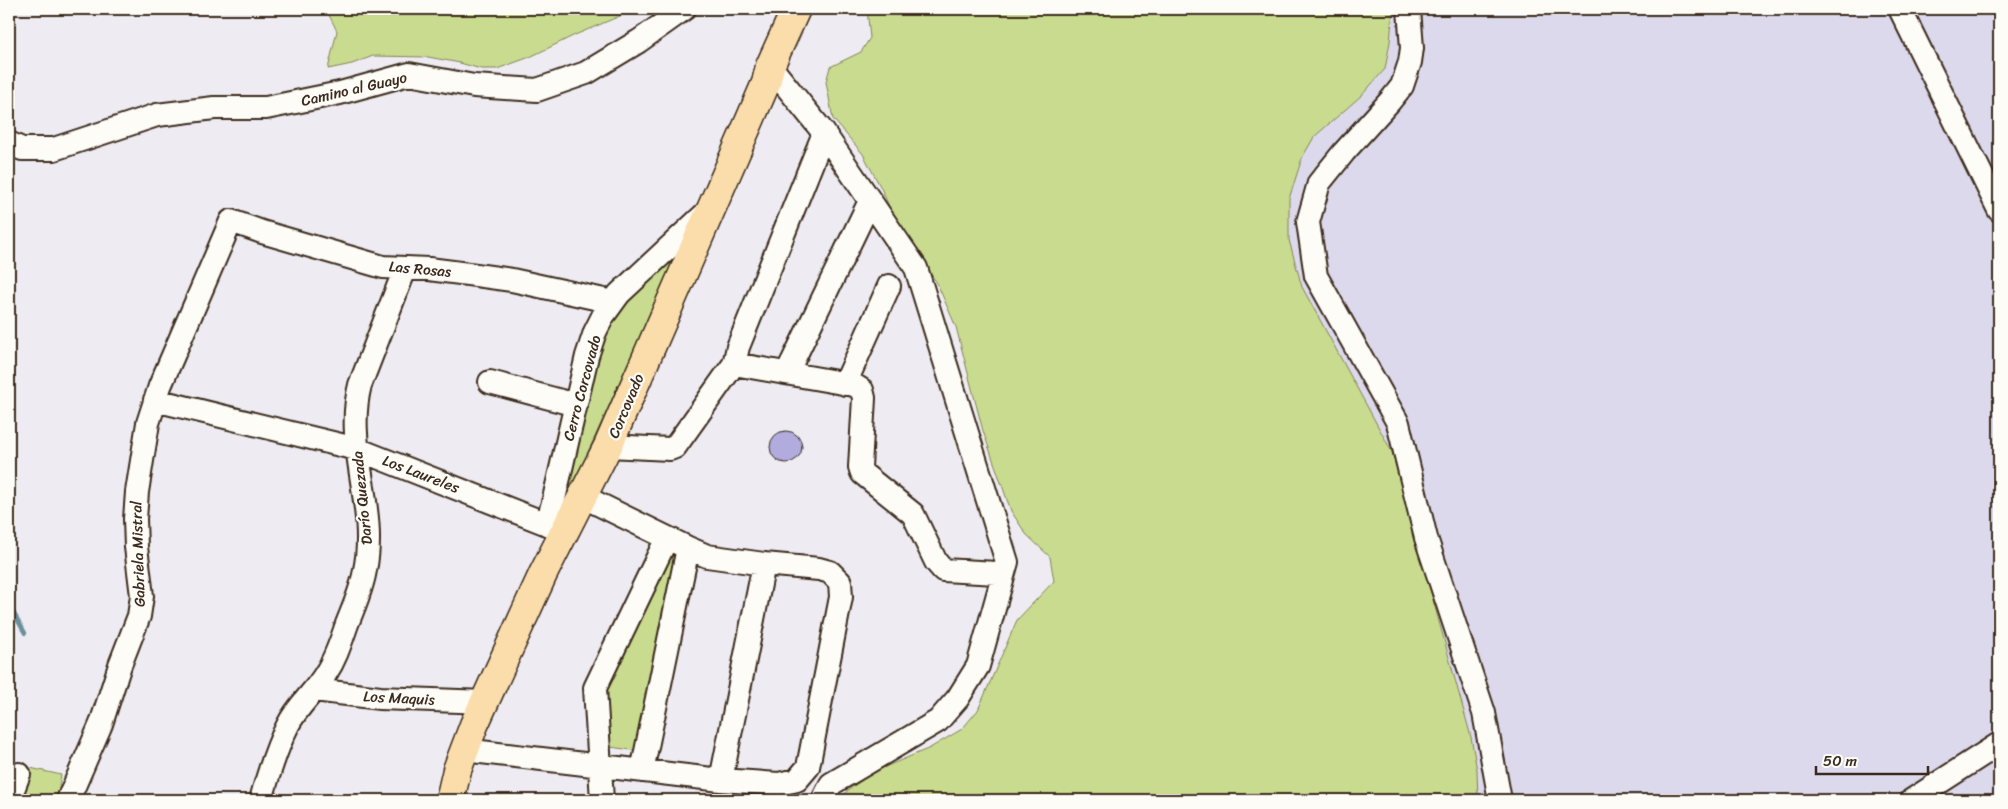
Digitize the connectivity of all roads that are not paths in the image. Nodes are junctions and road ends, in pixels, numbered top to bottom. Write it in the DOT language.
graph roads {
  1 [pos="684,9"];
  2 [pos="796,9"];
  3 [pos="1409,9"];
  4 [pos="1900,9"];
  5 [pos="770,66"];
  6 [pos="824,133"];
  7 [pos="9,143"];
  8 [pos="870,201"];
  9 [pos="712,207"];
  10 [pos="1999,210"];
  11 [pos="231,221"];
  12 [pos="405,269"];
  13 [pos="889,286"];
  14 [pos="613,302"];
  15 [pos="734,364"];
  16 [pos="787,374"];
  17 [pos="490,382"];
  18 [pos="845,384"];
  19 [pos="155,400"];
  20 [pos="576,405"];
  21 [pos="608,446"];
  22 [pos="358,449"];
  23 [pos="584,497"];
  24 [pos="556,529"];
  25 [pos="666,538"];
  26 [pos="688,548"];
  27 [pos="764,564"];
  28 [pos="1004,569"];
  29 [pos="314,690"];
  30 [pos="485,702"];
  31 [pos="1999,744"];
  32 [pos="464,750"];
  33 [pos="601,766"];
  34 [pos="642,771"];
  35 [pos="19,774"];
  36 [pos="722,780"];
  37 [pos="9,800"];
  38 [pos="68,800"];
  39 [pos="261,800"];
  40 [pos="450,800"];
  41 [pos="602,800"];
  42 [pos="822,800"];
  43 [pos="1500,800"];
  44 [pos="1912,800"];
  1 -- 7 [label="street, Camino al Guayo"];
  2 -- 5 [label="main road, Corcovado"];
  3 -- 43 [label="street"];
  4 -- 10 [label="street"];
  5 -- 6 [label="street"];
  5 -- 9 [label="main road, Corcovado"];
  6 -- 8 [label="street"];
  6 -- 15 [label="street"];
  8 -- 16 [label="street"];
  8 -- 28 [label="street"];
  9 -- 14 [label="street, Cerro Corcovado"];
  9 -- 21 [label="main road, Corcovado"];
  11 -- 12 [label="street, Las Rosas"];
  11 -- 19 [label="street, Gabriela Mistral"];
  12 -- 14 [label="street, Las Rosas"];
  12 -- 22 [label="street, Darío Quezada"];
  13 -- 18 [label="street"];
  14 -- 20 [label="street, Cerro Corcovado"];
  15 -- 16 [label="street"];
  15 -- 21 [label="street"];
  16 -- 18 [label="street"];
  17 -- 20 [label="street"];
  18 -- 28 [label="street"];
  19 -- 22 [label="street, Los Laureles"];
  19 -- 38 [label="street, Gabriela Mistral"];
  20 -- 24 [label="street, Cerro Corcovado"];
  21 -- 23 [label="main road, Corcovado"];
  22 -- 24 [label="street, Los Laureles"];
  22 -- 29 [label="street, Darío Quezada"];
  23 -- 24 [label="main road, Corcovado"];
  23 -- 25 [label="street"];
  24 -- 30 [label="main road, Corcovado"];
  25 -- 26 [label="street"];
  25 -- 33 [label="street"];
  26 -- 27 [label="street"];
  26 -- 34 [label="street"];
  27 -- 36 [label="street"];
  27 -- 36 [label="street"];
  28 -- 42 [label="street"];
  29 -- 30 [label="street, Los Maquis"];
  29 -- 39 [label="street, Darío Quezada"];
  30 -- 32 [label="main road, Corcovado"];
  31 -- 44 [label="street"];
  32 -- 33 [label="street"];
  32 -- 40 [label="main road, Corcovado"];
  33 -- 34 [label="street"];
  33 -- 41 [label="street"];
  34 -- 36 [label="street"];
  35 -- 37 [label="street"];
}
